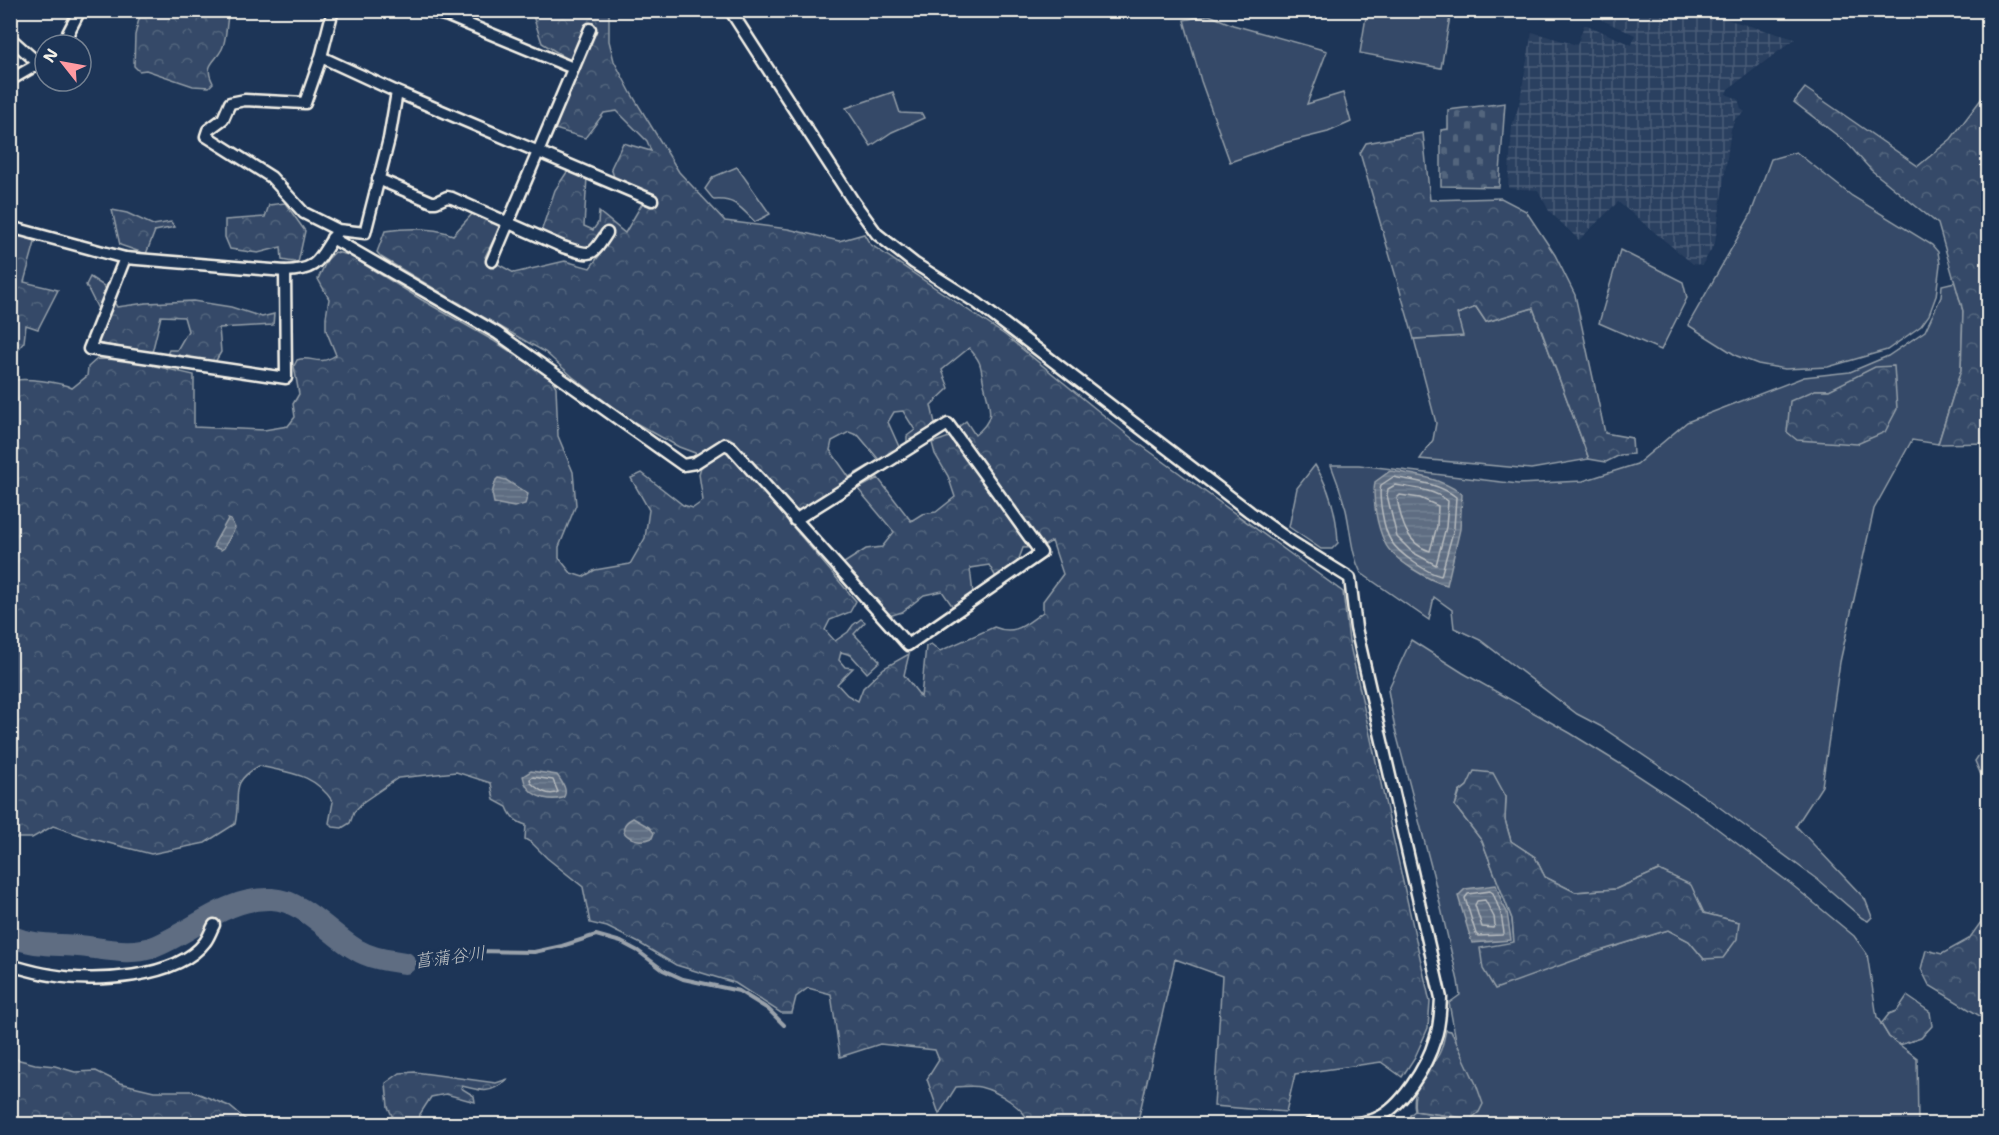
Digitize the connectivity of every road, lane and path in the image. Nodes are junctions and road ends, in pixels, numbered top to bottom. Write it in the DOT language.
graph roads {
  1 [pos="80,10"];
  2 [pos="333,10"];
  3 [pos="426,10"];
  4 [pos="730,10"];
  5 [pos="590,30"];
  6 [pos="68,33"];
  7 [pos="10,38"];
  8 [pos="33,55"];
  9 [pos="321,57"];
  10 [pos="33,67"];
  11 [pos="573,68"];
  12 [pos="10,80"];
  13 [pos="397,92"];
  14 [pos="538,151"];
  15 [pos="378,179"];
  16 [pos="652,200"];
  17 [pos="509,223"];
  18 [pos="10,227"];
  19 [pos="365,233"];
  20 [pos="607,233"];
  21 [pos="335,234"];
  22 [pos="360,254"];
  23 [pos="125,258"];
  24 [pos="492,261"];
  25 [pos="285,271"];
  26 [pos="795,520"];
  27 [pos="214,925"];
  28 [pos="10,965"];
  29 [pos="1310,1125"];
  1 -- 6 [label="street"];
  2 -- 9 [label="street"];
  3 -- 11 [label="street"];
  4 -- 29 [label="street"];
  5 -- 11 [label="street"];
  7 -- 8 [label="street"];
  9 -- 13 [label="street"];
  9 -- 21 [label="street"];
  10 -- 12 [label="street"];
  11 -- 14 [label="street"];
  13 -- 14 [label="street"];
  13 -- 15 [label="street"];
  14 -- 16 [label="street"];
  14 -- 17 [label="street"];
  15 -- 17 [label="street"];
  15 -- 19 [label="street"];
  17 -- 20 [label="street"];
  17 -- 24 [label="street"];
  18 -- 23 [label="street"];
  19 -- 21 [label="street"];
  19 -- 22 [label="street"];
  21 -- 22 [label="street"];
  21 -- 25 [label="street"];
  22 -- 26 [label="street"];
  23 -- 25 [label="street"];
  23 -- 25 [label="street"];
  26 -- 26 [label="street"];
  27 -- 28 [label="street"];
}
